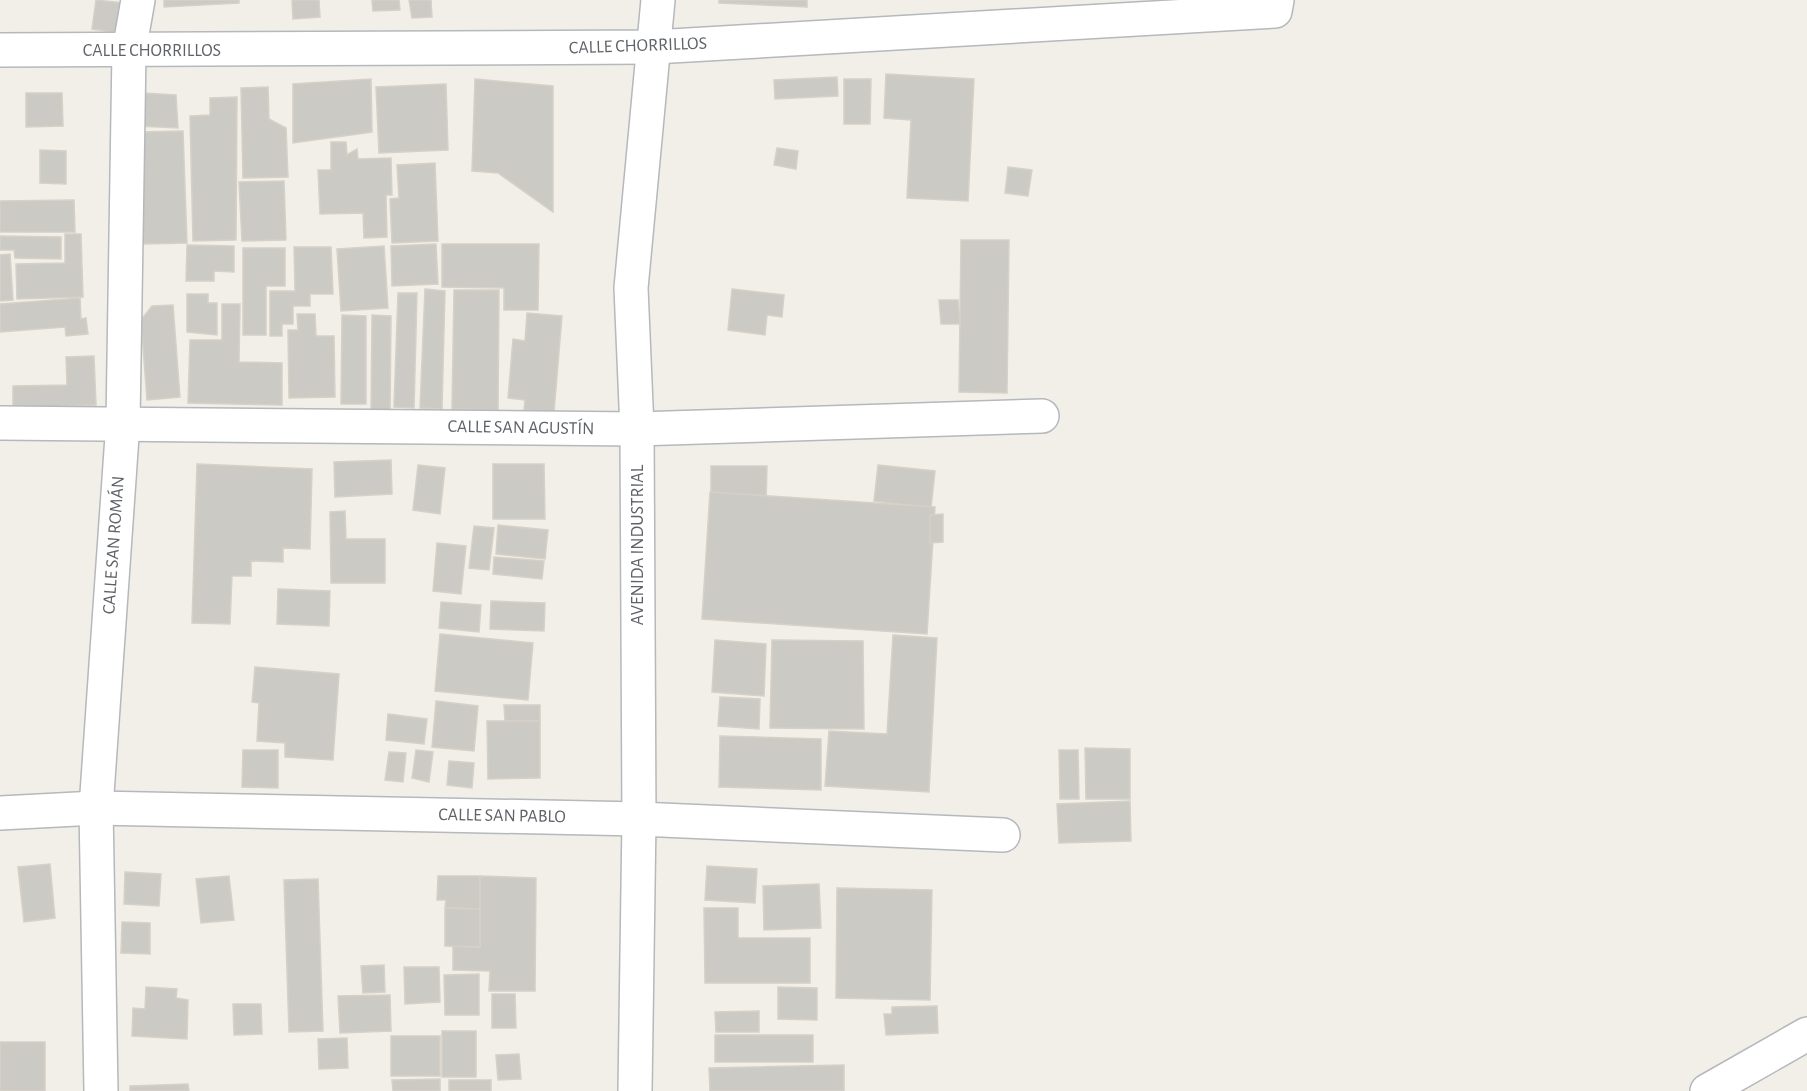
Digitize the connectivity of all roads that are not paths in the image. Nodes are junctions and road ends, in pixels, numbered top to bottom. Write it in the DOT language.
graph roads {
  1 [pos="138,0"];
  2 [pos="658,0"];
  3 [pos="1276,5"];
  4 [pos="654,47"];
  5 [pos="0,50"];
  6 [pos="129,51"];
  7 [pos="1042,416"];
  8 [pos="123,422"];
  9 [pos="0,423"];
  10 [pos="637,429"];
  11 [pos="96,808"];
  12 [pos="0,813"];
  13 [pos="639,819"];
  14 [pos="1003,835"];
  15 [pos="1805,1044"];
  16 [pos="102,1091"];
  17 [pos="635,1091"];
  18 [pos="1707,1091"];
  1 -- 6 [label="street, CALLE SAN ROMÁN"];
  2 -- 4 [label="street, AVENIDA INDUSTRIAL"];
  3 -- 4 [label="street, CALLE CHORRILLOS"];
  4 -- 6 [label="street, CALLE CHORRILLOS"];
  4 -- 10 [label="street, AVENIDA INDUSTRIAL"];
  5 -- 6 [label="street, CALLE CHORRILLOS"];
  6 -- 8 [label="street, CALLE SAN ROMÁN"];
  7 -- 10 [label="street, CALLE SAN AGUSTÍN"];
  8 -- 9 [label="street, CALLE SAN AGUSTÍN"];
  8 -- 10 [label="street, CALLE SAN AGUSTÍN"];
  8 -- 11 [label="street, CALLE SAN ROMÁN"];
  10 -- 13 [label="street, AVENIDA INDUSTRIAL"];
  11 -- 12 [label="street, CALLE SAN PABLO"];
  11 -- 13 [label="street, CALLE SAN PABLO"];
  11 -- 16 [label="street, CALLE SAN ROMÁN"];
  13 -- 14 [label="street, CALLE SAN PABLO"];
  13 -- 17 [label="street, AVENIDA INDUSTRIAL"];
  15 -- 18 [label="street"];
}
